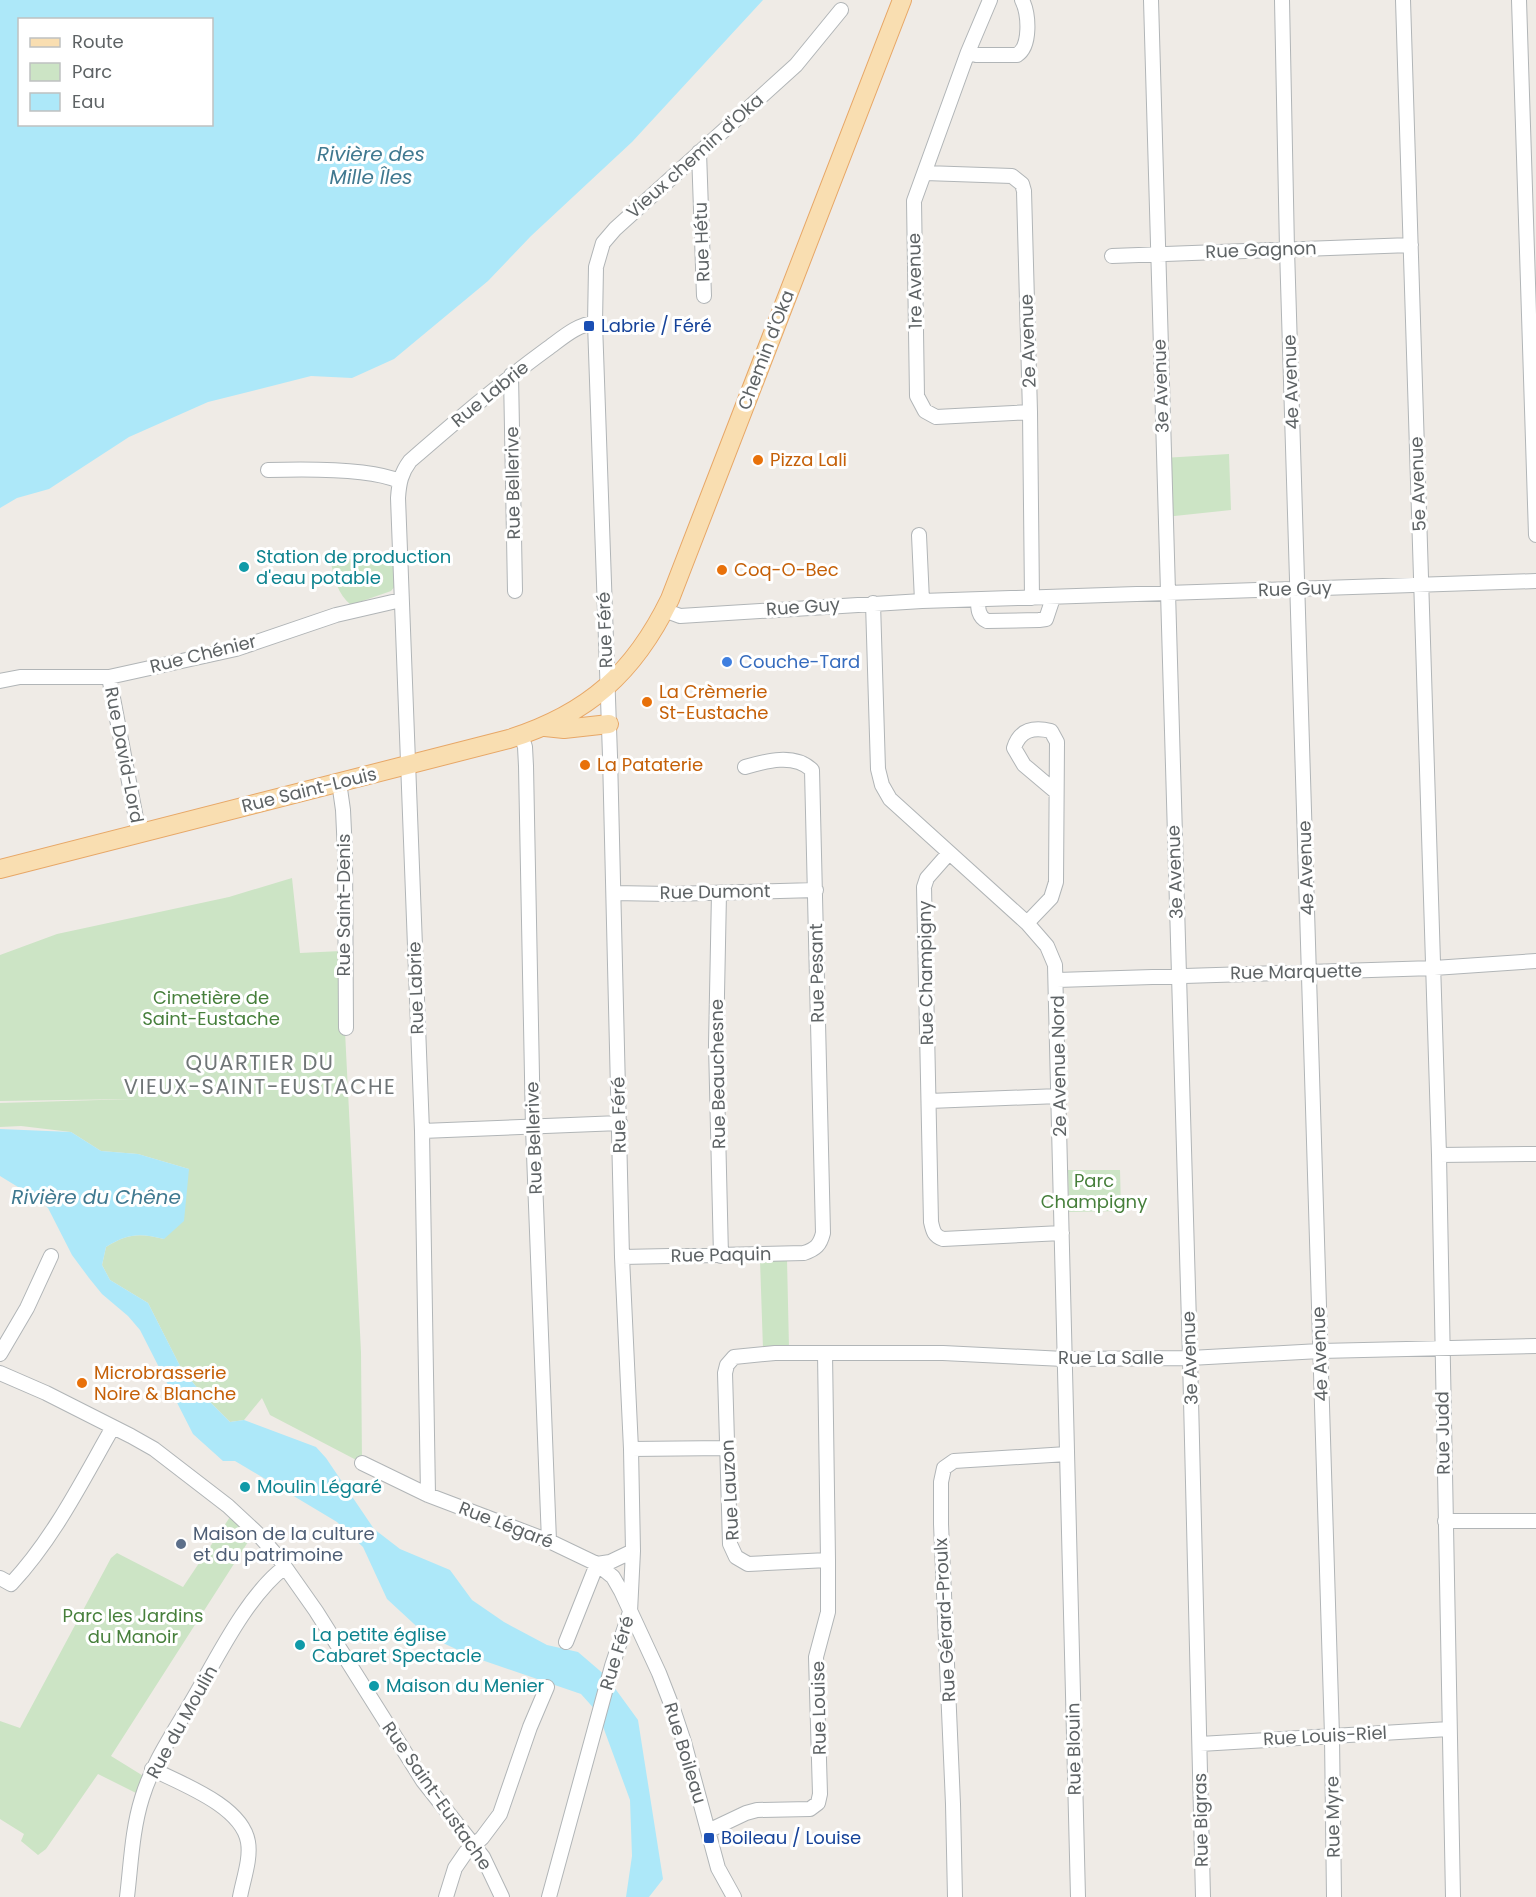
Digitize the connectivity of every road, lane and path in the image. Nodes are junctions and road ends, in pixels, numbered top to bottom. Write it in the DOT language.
graph roads {
  1 [pos="902,0"];
  2 [pos="990,0"];
  3 [pos="1022,0"];
  4 [pos="1151,0"];
  5 [pos="1281,0"];
  6 [pos="1403,0"];
  7 [pos="1519,0"];
  8 [pos="841,10"];
  9 [pos="968,52"];
  10 [pos="699,153"];
  11 [pos="925,172"];
  12 [pos="1411,245"];
  13 [pos="1287,249"];
  14 [pos="1157,254"];
  15 [pos="1112,256"];
  16 [pos="704,296"];
  17 [pos="595,323"];
  18 [pos="511,375"];
  19 [pos="1030,412"];
  20 [pos="268,470"];
  21 [pos="399,481"];
  22 [pos="919,535"];
  23 [pos="1536,535"];
  24 [pos="1536,581"];
  25 [pos="1422,585"];
  26 [pos="1298,589"];
  27 [pos="515,591"];
  28 [pos="1167,594"];
  29 [pos="1032,598"];
  30 [pos="1053,598"];
  31 [pos="401,600"];
  32 [pos="978,600"];
  33 [pos="922,601"];
  34 [pos="873,603"];
  35 [pos="664,610"];
  36 [pos="108,677"];
  37 [pos="0,681"];
  38 [pos="607,686"];
  39 [pos="609,724"];
  40 [pos="544,727"];
  41 [pos="521,735"];
  42 [pos="408,764"];
  43 [pos="745,767"];
  44 [pos="339,782"];
  45 [pos="1056,792"];
  46 [pos="139,834"];
  47 [pos="949,853"];
  48 [pos="0,869"];
  49 [pos="816,890"];
  50 [pos="614,893"];
  51 [pos="719,893"];
  52 [pos="1027,923"];
  53 [pos="1536,961"];
  54 [pos="1434,968"];
  55 [pos="1309,972"];
  56 [pos="1178,975"];
  57 [pos="1057,980"];
  58 [pos="346,1028"];
  59 [pos="1059,1096"];
  60 [pos="929,1101"];
  61 [pos="620,1123"];
  62 [pos="533,1128"];
  63 [pos="422,1131"];
  64 [pos="1536,1154"];
  65 [pos="1439,1155"];
  66 [pos="1062,1233"];
  67 [pos="817,1247"];
  68 [pos="51,1256"];
  69 [pos="721,1256"];
  70 [pos="622,1257"];
  71 [pos="1536,1346"];
  72 [pos="1442,1347"];
  73 [pos="1320,1351"];
  74 [pos="825,1353"];
  75 [pos="0,1354"];
  76 [pos="1190,1358"];
  77 [pos="1064,1359"];
  78 [pos="726,1365"];
  79 [pos="0,1373"];
  80 [pos="113,1427"];
  81 [pos="727,1448"];
  82 [pos="631,1449"];
  83 [pos="1067,1454"];
  84 [pos="362,1462"];
  85 [pos="428,1495"];
  86 [pos="1445,1521"];
  87 [pos="1536,1521"];
  88 [pos="549,1541"];
  89 [pos="633,1551"];
  90 [pos="828,1560"];
  91 [pos="597,1564"];
  92 [pos="285,1568"];
  93 [pos="0,1578"];
  94 [pos="1070,1602"];
  95 [pos="630,1612"];
  96 [pos="566,1642"];
  97 [pos="547,1687"];
  98 [pos="1449,1729"];
  99 [pos="1332,1736"];
  100 [pos="1200,1744"];
  101 [pos="152,1769"];
  102 [pos="708,1831"];
  103 [pos="475,1845"];
  104 [pos="127,1897"];
  105 [pos="240,1897"];
  106 [pos="446,1897"];
  107 [pos="502,1897"];
  108 [pos="549,1897"];
  109 [pos="734,1897"];
  110 [pos="956,1897"];
  111 [pos="1078,1897"];
  112 [pos="1203,1897"];
  113 [pos="1334,1897"];
  114 [pos="1453,1897"];
  1 -- 35 [label="main road, Chemin d'Oka"];
  2 -- 9 [label="street, 1re Avenue"];
  3 -- 9 [label="street"];
  4 -- 14 [label="street, 3e Avenue"];
  5 -- 13 [label="street, 4e Avenue"];
  6 -- 12 [label="street, 5e Avenue"];
  7 -- 23 [label="street"];
  8 -- 10 [label="street, Vieux chemin d'Oka"];
  9 -- 11 [label="street, 1re Avenue"];
  10 -- 16 [label="street, Rue Hétu"];
  10 -- 17 [label="street, Vieux chemin d'Oka"];
  11 -- 19 [label="street, 2e Avenue"];
  11 -- 19 [label="street, 1re Avenue"];
  12 -- 13 [label="street, Rue Gagnon"];
  12 -- 25 [label="street, 5e Avenue"];
  13 -- 14 [label="street, Rue Gagnon"];
  13 -- 26 [label="street, 4e Avenue"];
  14 -- 15 [label="street, Rue Gagnon"];
  14 -- 28 [label="street, 3e Avenue"];
  17 -- 18 [label="street, Rue Labrie"];
  17 -- 38 [label="street, Rue Féré"];
  18 -- 21 [label="street, Rue Labrie"];
  18 -- 27 [label="street, Rue Bellerive"];
  19 -- 29 [label="street, 2e Avenue"];
  20 -- 21 [label="street"];
  21 -- 31 [label="street, Rue Labrie"];
  22 -- 33 [label="street"];
  24 -- 25 [label="street, Rue Guy"];
  25 -- 26 [label="street, Rue Guy"];
  25 -- 54 [label="street, 5e Avenue"];
  26 -- 28 [label="street, Rue Guy"];
  26 -- 55 [label="street, 4e Avenue"];
  28 -- 30 [label="street, Rue Guy"];
  28 -- 56 [label="street, 3e Avenue"];
  29 -- 30 [label="street, Rue Guy"];
  29 -- 32 [label="street, Rue Guy"];
  30 -- 32 [label="street"];
  31 -- 36 [label="street, Rue Chénier"];
  31 -- 42 [label="street, Rue Labrie"];
  32 -- 33 [label="street, Rue Guy"];
  33 -- 34 [label="street, Rue Guy"];
  34 -- 35 [label="street, Rue Guy"];
  34 -- 47 [label="street, 2e Avenue Nord"];
  35 -- 38 [label="main road, Chemin d'Oka"];
  36 -- 37 [label="street, Rue Chénier"];
  36 -- 46 [label="street, Rue David-Lord"];
  38 -- 39 [label="street, Rue Féré"];
  38 -- 40 [label="main road, Rue Saint-Louis"];
  39 -- 40 [label="main road"];
  39 -- 50 [label="street, Rue Féré"];
  40 -- 41 [label="main road, Rue Saint-Louis"];
  41 -- 42 [label="main road, Rue Saint-Louis"];
  41 -- 62 [label="street, Rue Bellerive"];
  42 -- 44 [label="main road, Rue Saint-Louis"];
  42 -- 63 [label="street, Rue Labrie"];
  43 -- 49 [label="street, Rue Pesant"];
  44 -- 46 [label="main road, Rue Saint-Louis"];
  44 -- 58 [label="street, Rue Saint-Denis"];
  45 -- 45 [label="street"];
  45 -- 52 [label="street"];
  46 -- 48 [label="main road, Rue Saint-Louis"];
  47 -- 52 [label="street, 2e Avenue Nord"];
  47 -- 60 [label="street, Rue Champigny"];
  49 -- 51 [label="street, Rue Dumont"];
  49 -- 67 [label="street, Rue Pesant"];
  50 -- 51 [label="street, Rue Dumont"];
  50 -- 61 [label="street, Rue Féré"];
  51 -- 69 [label="street, Rue Beauchesne"];
  52 -- 57 [label="street, 2e Avenue Nord"];
  53 -- 54 [label="street, Rue Marquette"];
  54 -- 55 [label="street, Rue Marquette"];
  54 -- 65 [label="street, Rue Judd"];
  55 -- 56 [label="street, Rue Marquette"];
  55 -- 73 [label="street, 4e Avenue"];
  56 -- 57 [label="street, Rue Marquette"];
  56 -- 76 [label="street, 3e Avenue"];
  57 -- 59 [label="street, 2e Avenue Nord"];
  59 -- 60 [label="street"];
  59 -- 66 [label="street, 2e Avenue Nord"];
  60 -- 66 [label="street, Rue Champigny"];
  61 -- 62 [label="street"];
  61 -- 70 [label="street, Rue Féré"];
  62 -- 63 [label="street"];
  62 -- 88 [label="street, Rue Bellerive"];
  63 -- 85 [label="street, Rue Labrie"];
  64 -- 65 [label="street"];
  65 -- 72 [label="street, Rue Judd"];
  66 -- 77 [label="street, 2e Avenue Nord"];
  67 -- 69 [label="street, Rue Paquin"];
  68 -- 75 [label="street"];
  69 -- 70 [label="street, Rue Paquin"];
  70 -- 82 [label="street, Rue Féré"];
  71 -- 72 [label="street, Rue La Salle"];
  72 -- 73 [label="street, Rue La Salle"];
  72 -- 86 [label="street, Rue Judd"];
  73 -- 76 [label="street, Rue La Salle"];
  73 -- 99 [label="street, 4e Avenue"];
  74 -- 77 [label="street, Rue La Salle"];
  74 -- 78 [label="street, Rue La Salle"];
  74 -- 90 [label="street, Rue Louise"];
  76 -- 77 [label="street, Rue La Salle"];
  76 -- 100 [label="street, 3e Avenue"];
  77 -- 83 [label="street, 2e Avenue Nord"];
  78 -- 81 [label="street, Rue Lauzon"];
  79 -- 80 [label="street, Rue Saint-Eustache"];
  80 -- 92 [label="street, Rue Saint-Eustache"];
  80 -- 93 [label="street"];
  81 -- 82 [label="street"];
  81 -- 90 [label="street, Rue Lauzon"];
  82 -- 89 [label="street, Rue Féré"];
  83 -- 94 [label="street, 2e Avenue Nord"];
  83 -- 110 [label="street, Rue Gérard-Proulx"];
  84 -- 85 [label="street, Rue Légaré"];
  85 -- 88 [label="street, Rue Légaré"];
  86 -- 87 [label="street"];
  86 -- 98 [label="street, Rue Judd"];
  88 -- 91 [label="street, Rue Légaré"];
  89 -- 91 [label="street"];
  89 -- 95 [label="street, Rue Féré"];
  90 -- 102 [label="street, Rue Louise"];
  91 -- 95 [label="street, Rue Légaré"];
  91 -- 96 [label="street"];
  92 -- 101 [label="street, Rue du Moulin"];
  92 -- 103 [label="street, Rue Saint-Eustache"];
  94 -- 111 [label="street, Rue Blouin"];
  95 -- 102 [label="street, Rue Boileau"];
  95 -- 108 [label="street, Rue Féré"];
  97 -- 103 [label="street"];
  98 -- 99 [label="street, Rue Louis-Riel"];
  98 -- 114 [label="street, Rue Judd"];
  99 -- 100 [label="street, Rue Louis-Riel"];
  99 -- 113 [label="street, Rue Myre"];
  100 -- 112 [label="street, Rue Bigras"];
  101 -- 104 [label="street, Rue du Moulin"];
  101 -- 105 [label="street"];
  102 -- 109 [label="street, Rue Boileau"];
  103 -- 106 [label="street"];
  103 -- 107 [label="street, Rue Saint-Eustache"];
}
